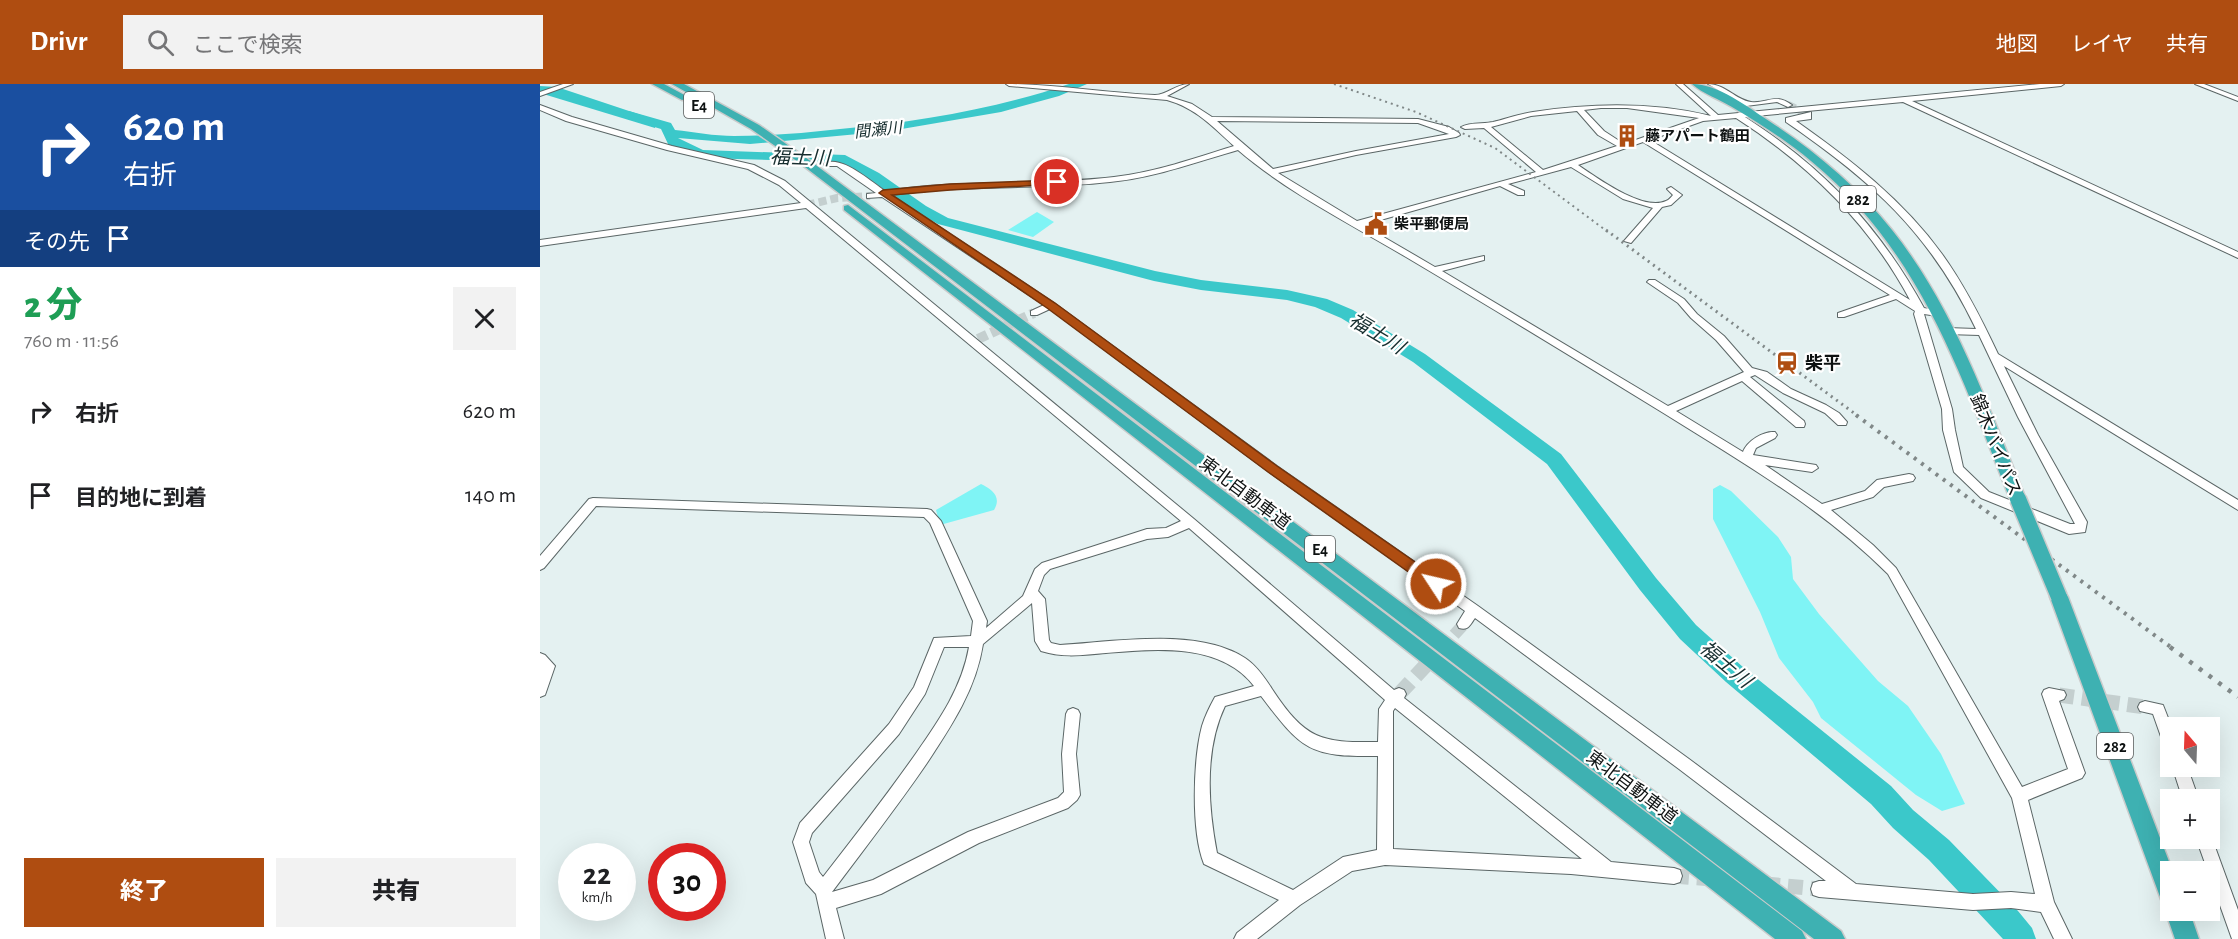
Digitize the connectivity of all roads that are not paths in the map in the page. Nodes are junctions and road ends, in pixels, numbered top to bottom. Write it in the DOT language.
graph roads {
  1 [pos="570,84"];
  2 [pos="657,84"];
  3 [pos="677,84"];
  4 [pos="1009,84"];
  5 [pos="1099,84"];
  6 [pos="1186,84"];
  7 [pos="1679,84"];
  8 [pos="1697,84"];
  9 [pos="1711,84"];
  10 [pos="2061,84"];
  11 [pos="2198,84"];
  12 [pos="1051,87"];
  13 [pos="1080,91"];
  14 [pos="540,94"];
  15 [pos="1159,98"];
  16 [pos="1904,99"];
  17 [pos="2238,99"];
  18 [pos="1788,105"];
  19 [pos="540,107"];
  20 [pos="1580,110"];
  21 [pos="1742,114"];
  22 [pos="1808,114"];
  23 [pos="1713,117"];
  24 [pos="1211,119"];
  25 [pos="1486,126"];
  26 [pos="1465,127"];
  27 [pos="1644,139"];
  28 [pos="1239,147"];
  29 [pos="1624,147"];
  30 [pos="827,164"];
  31 [pos="1573,165"];
  32 [pos="1271,172"];
  33 [pos="1542,173"];
  34 [pos="1501,184"];
  35 [pos="1671,189"];
  36 [pos="884,193"];
  37 [pos="1521,193"];
  38 [pos="870,196"];
  39 [pos="807,205"];
  40 [pos="1658,207"];
  41 [pos="1356,224"];
  42 [pos="1628,242"];
  43 [pos="540,243"];
  44 [pos="2238,255"];
  45 [pos="1481,258"];
  46 [pos="1433,270"];
  47 [pos="1652,282"];
  48 [pos="1897,296"];
  49 [pos="1051,305"];
  50 [pos="1920,310"];
  51 [pos="1034,313"];
  52 [pos="1937,313"];
  53 [pos="1841,315"];
  54 [pos="1947,331"];
  55 [pos="1984,332"];
  56 [pos="1994,355"];
  57 [pos="1746,373"];
  58 [pos="1667,411"];
  59 [pos="1842,422"];
  60 [pos="1800,424"];
  61 [pos="1772,435"];
  62 [pos="1742,458"];
  63 [pos="1812,468"];
  64 [pos="1909,478"];
  65 [pos="2238,506"];
  66 [pos="1822,508"];
  67 [pos="1190,522"];
  68 [pos="540,565"];
  69 [pos="1030,592"];
  70 [pos="1473,610"];
  71 [pos="1464,624"];
  72 [pos="977,641"];
  73 [pos="540,659"];
  74 [pos="1265,689"];
  75 [pos="540,691"];
  76 [pos="1397,695"];
  77 [pos="2060,695"];
  78 [pos="2145,707"];
  79 [pos="1072,714"];
  80 [pos="2161,717"];
  81 [pos="1385,749"];
  82 [pos="2019,796"];
  83 [pos="2208,849"];
  84 [pos="1385,857"];
  85 [pos="2160,867"];
  86 [pos="1607,869"];
  87 [pos="1674,876"];
  88 [pos="1819,889"];
  89 [pos="1851,890"];
  90 [pos="825,896"];
  91 [pos="1294,899"];
  92 [pos="2046,904"];
  93 [pos="2181,921"];
  94 [pos="2238,933"];
  95 [pos="835,939"];
  96 [pos="1243,939"];
  97 [pos="1794,939"];
  98 [pos="1833,939"];
  99 [pos="2063,939"];
  100 [pos="2187,939"];
  1 -- 14 [label="street"];
  2 -- 97 [label="highway, 東北自動車道 / E4"];
  3 -- 98 [label="highway, 東北自動車道 / E4"];
  4 -- 12 [label="street"];
  5 -- 13 [label="street"];
  6 -- 15 [label="street"];
  7 -- 23 [label="street"];
  8 -- 21 [label="highway, 錦木バイパス / 282"];
  9 -- 18 [label="street"];
  10 -- 16 [label="street"];
  11 -- 17 [label="street"];
  12 -- 13 [label="street"];
  13 -- 15 [label="street"];
  15 -- 24 [label="street"];
  16 -- 21 [label="street"];
  16 -- 44 [label="street"];
  19 -- 39 [label="street"];
  20 -- 23 [label="street"];
  20 -- 25 [label="street"];
  20 -- 29 [label="street"];
  21 -- 23 [label="street"];
  21 -- 50 [label="street"];
  21 -- 52 [label="highway, 錦木バイパス / 282"];
  22 -- 55 [label="street"];
  23 -- 27 [label="street"];
  24 -- 28 [label="street"];
  24 -- 32 [label="street"];
  25 -- 26 [label="street"];
  25 -- 33 [label="street"];
  27 -- 29 [label="street"];
  27 -- 48 [label="street"];
  28 -- 32 [label="street"];
  28 -- 36 [label="street"];
  29 -- 31 [label="street"];
  30 -- 36 [label="street"];
  31 -- 33 [label="street"];
  31 -- 40 [label="street"];
  32 -- 41 [label="street"];
  33 -- 34 [label="street"];
  34 -- 37 [label="street"];
  34 -- 41 [label="street"];
  35 -- 40 [label="street"];
  36 -- 38 [label="street"];
  36 -- 49 [label="street"];
  39 -- 43 [label="street"];
  39 -- 67 [label="street"];
  40 -- 42 [label="street"];
  41 -- 46 [label="street"];
  45 -- 46 [label="street"];
  46 -- 58 [label="street"];
  47 -- 57 [label="street"];
  48 -- 50 [label="street"];
  48 -- 53 [label="street"];
  49 -- 51 [label="street"];
  49 -- 70 [label="street"];
  50 -- 52 [label="street"];
  50 -- 56 [label="street"];
  52 -- 54 [label="highway, 錦木バイパス / 282"];
  54 -- 55 [label="street"];
  54 -- 85 [label="highway, 錦木バイパス / 282, bridge"];
  55 -- 56 [label="street"];
  56 -- 65 [label="street"];
  57 -- 58 [label="street"];
  57 -- 59 [label="street"];
  57 -- 60 [label="street"];
  58 -- 62 [label="street"];
  61 -- 62 [label="street"];
  62 -- 63 [label="street"];
  62 -- 66 [label="street"];
  64 -- 66 [label="street"];
  66 -- 82 [label="street"];
  67 -- 69 [label="street"];
  67 -- 76 [label="street"];
  68 -- 72 [label="street"];
  69 -- 72 [label="street"];
  69 -- 74 [label="street"];
  70 -- 71 [label="street"];
  70 -- 89 [label="street"];
  72 -- 90 [label="street"];
  72 -- 90 [label="street"];
  73 -- 75 [label="street"];
  74 -- 81 [label="street"];
  74 -- 91 [label="street"];
  76 -- 81 [label="street"];
  76 -- 86 [label="street"];
  77 -- 82 [label="street"];
  78 -- 80 [label="street"];
  79 -- 90 [label="street"];
  81 -- 84 [label="street"];
  82 -- 92 [label="street"];
  83 -- 94 [label="street"];
  84 -- 86 [label="street"];
  84 -- 91 [label="street"];
  86 -- 87 [label="street"];
  88 -- 89 [label="street"];
  89 -- 92 [label="street"];
  90 -- 95 [label="street"];
  91 -- 96 [label="street"];
  92 -- 99 [label="street"];
  93 -- 100 [label="highway"];
}
